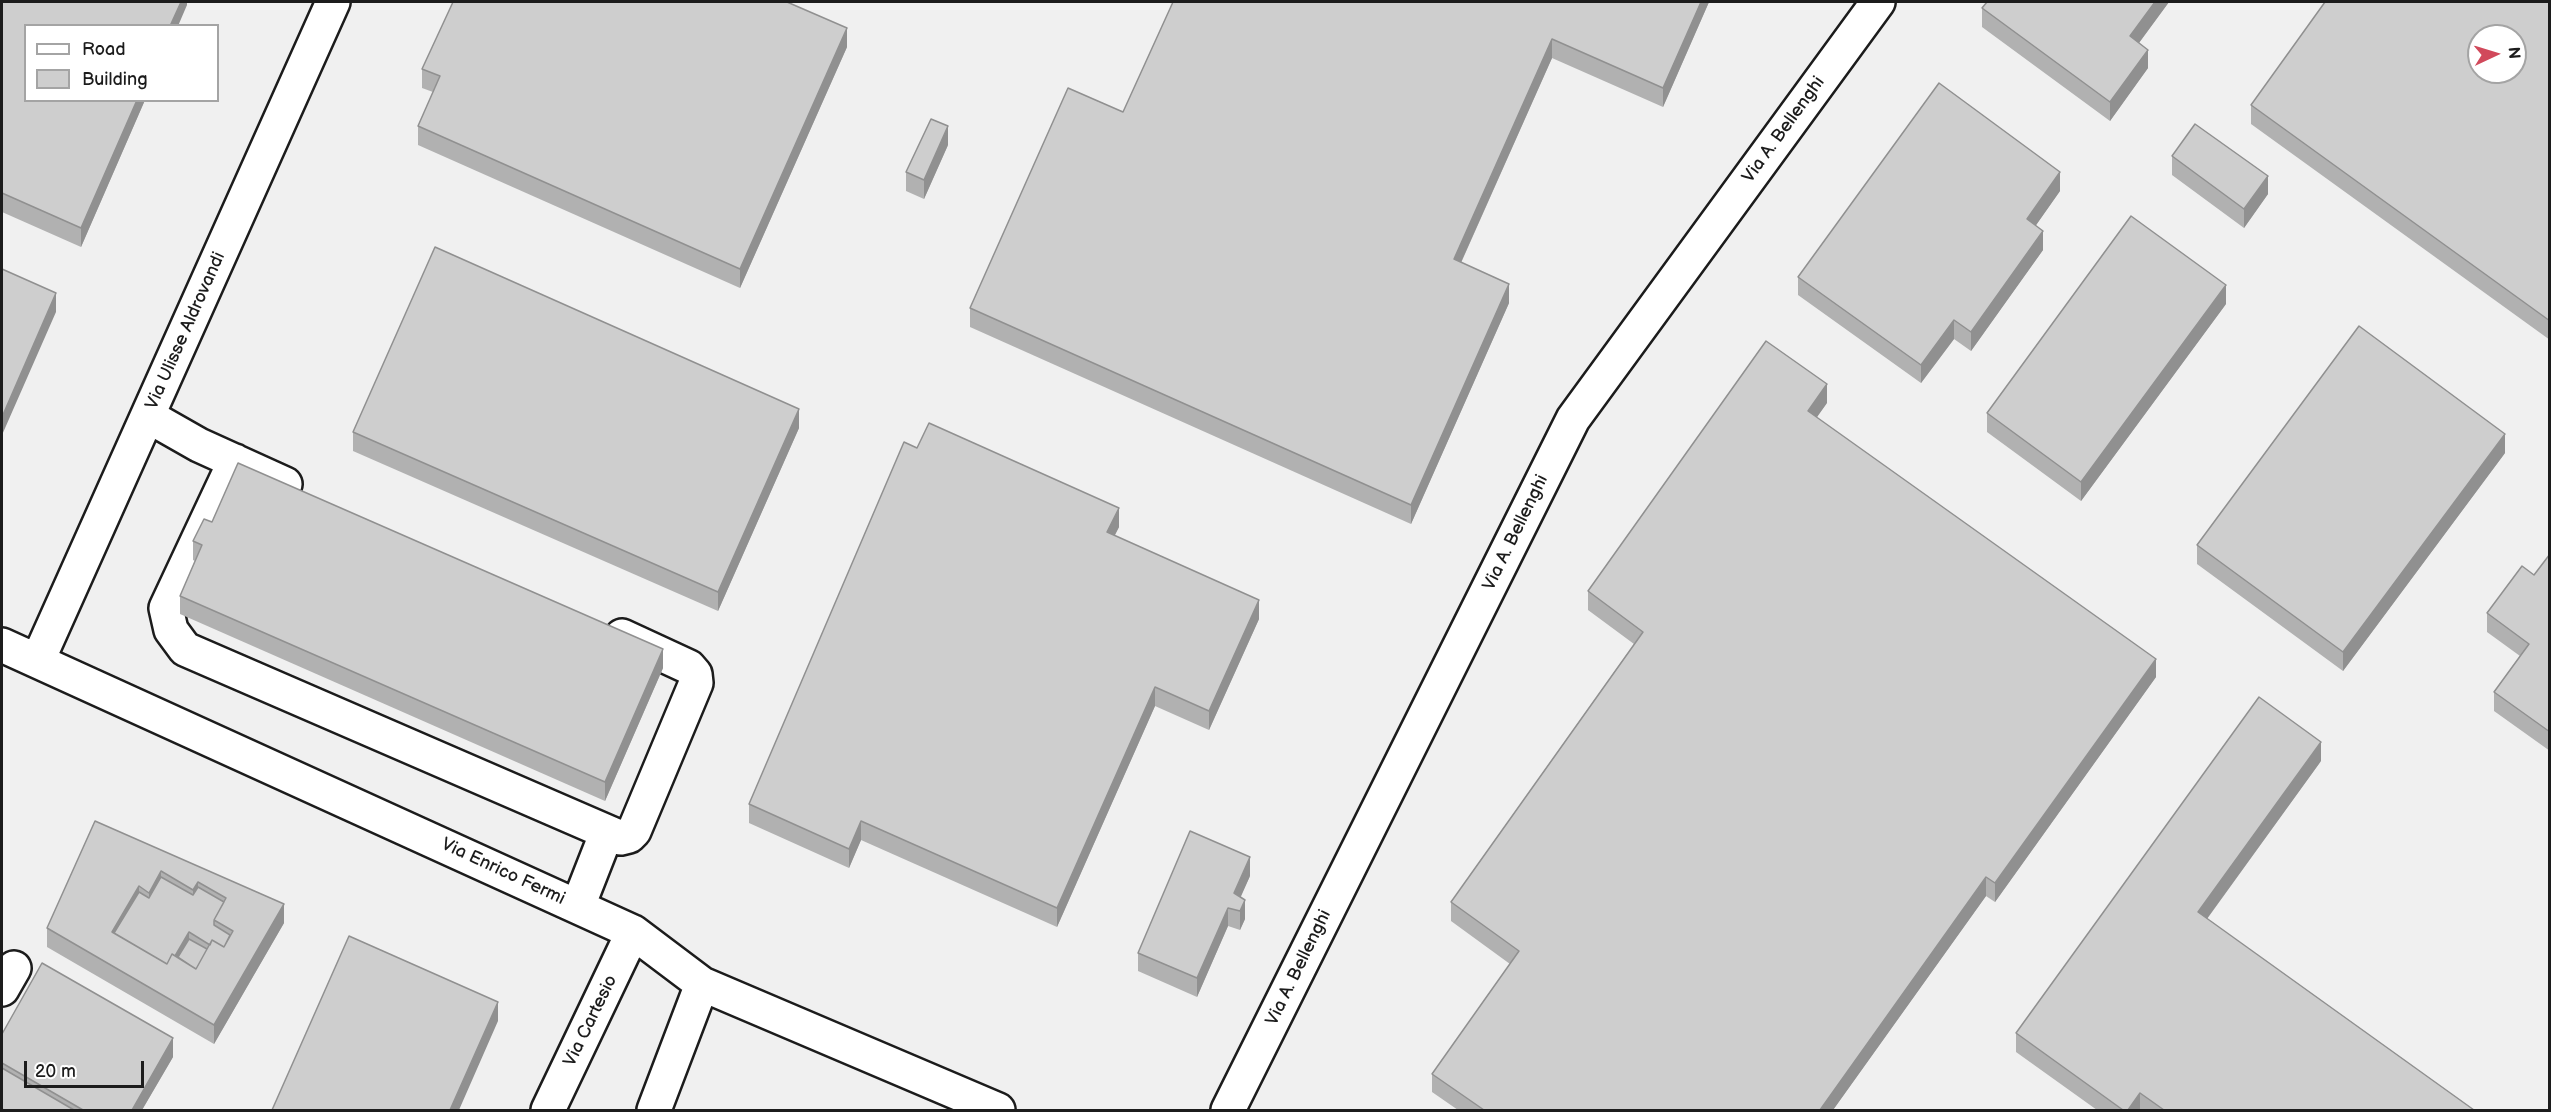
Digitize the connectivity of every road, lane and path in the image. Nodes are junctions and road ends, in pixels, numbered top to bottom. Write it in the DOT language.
graph roads {
  1 [pos="333,2"];
  2 [pos="1878,2"];
  3 [pos="148,416"];
  4 [pos="235,461"];
  5 [pos="310,496"];
  6 [pos="592,623"];
  7 [pos="2,645"];
  8 [pos="38,660"];
  9 [pos="607,832"];
  10 [pos="578,906"];
  11 [pos="633,932"];
  12 [pos="702,984"];
  13 [pos="548,1110"];
  14 [pos="654,1110"];
  15 [pos="998,1110"];
  16 [pos="1228,1110"];
  1 -- 3 [label="street, Via Ulisse Aldrovandi"];
  2 -- 16 [label="street, Via A. Bellenghi"];
  3 -- 4 [label="street"];
  3 -- 8 [label="street, Via Ulisse Aldrovandi"];
  4 -- 5 [label="street"];
  4 -- 9 [label="street"];
  6 -- 9 [label="street"];
  7 -- 8 [label="street, Via Enrico Fermi"];
  8 -- 10 [label="street, Via Enrico Fermi"];
  9 -- 10 [label="street"];
  10 -- 11 [label="street, Via Enrico Fermi"];
  11 -- 12 [label="street, Via Enrico Fermi"];
  11 -- 13 [label="street, Via Cartesio"];
  12 -- 14 [label="street"];
  12 -- 15 [label="street, Via Enrico Fermi"];
}
